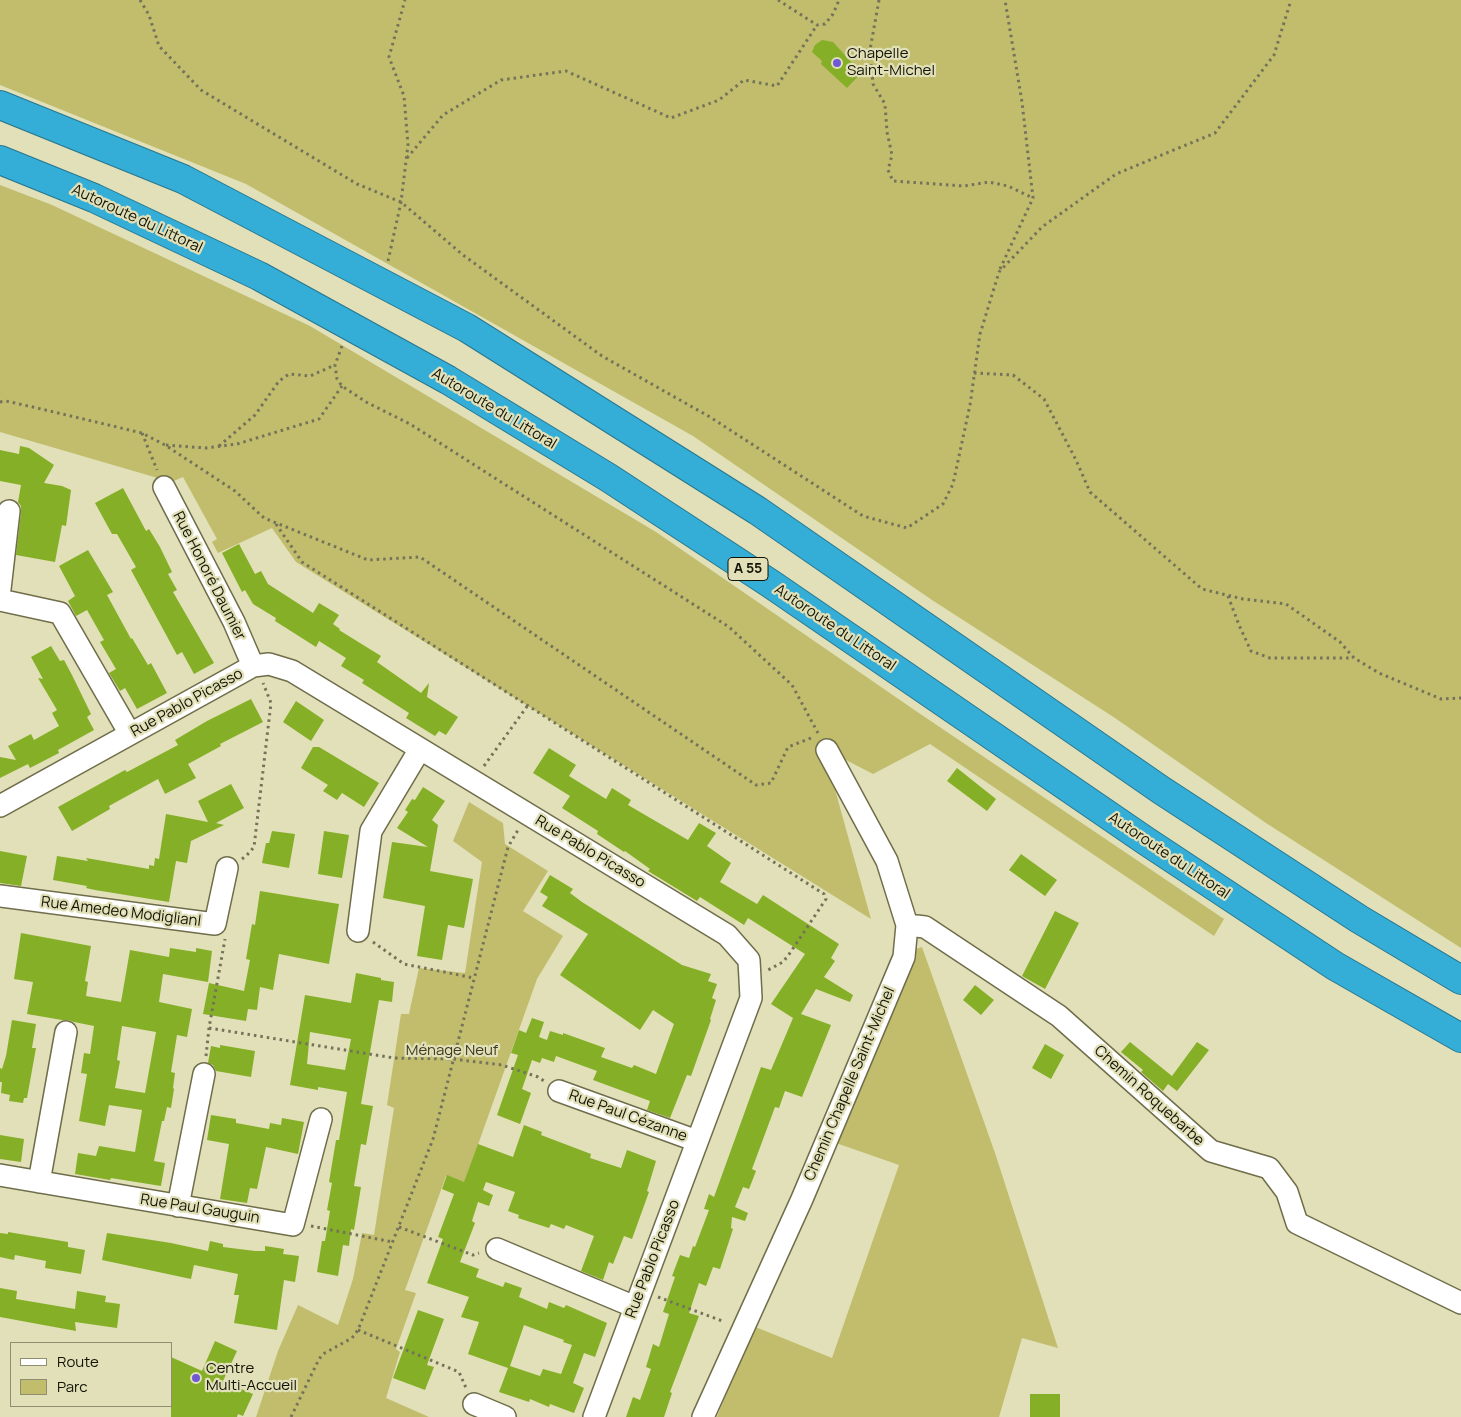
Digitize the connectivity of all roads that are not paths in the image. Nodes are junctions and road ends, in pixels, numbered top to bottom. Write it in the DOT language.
graph roads {
  1 [pos="0,105"];
  2 [pos="0,160"];
  3 [pos="164,487"];
  4 [pos="9,511"];
  5 [pos="0,589"];
  6 [pos="0,600"];
  7 [pos="253,666"];
  8 [pos="130,734"];
  9 [pos="420,749"];
  10 [pos="826,750"];
  11 [pos="0,806"];
  12 [pos="227,868"];
  13 [pos="0,896"];
  14 [pos="907,925"];
  15 [pos="358,931"];
  16 [pos="1461,980"];
  17 [pos="66,1032"];
  18 [pos="1461,1038"];
  19 [pos="204,1074"];
  20 [pos="559,1091"];
  21 [pos="321,1119"];
  22 [pos="697,1141"];
  23 [pos="0,1174"];
  24 [pos="39,1182"];
  25 [pos="178,1206"];
  26 [pos="497,1249"];
  27 [pos="638,1299"];
  28 [pos="1461,1303"];
  29 [pos="474,1404"];
  30 [pos="505,1417"];
  31 [pos="594,1417"];
  32 [pos="703,1417"];
  1 -- 16 [label="highway"];
  2 -- 18 [label="highway, Autoroute du Littoral / A 55"];
  3 -- 7 [label="street, Rue Honoré Daumier"];
  4 -- 5 [label="street"];
  6 -- 8 [label="street"];
  7 -- 8 [label="street, Rue Pablo Picasso"];
  7 -- 9 [label="street, Rue Pablo Picasso"];
  8 -- 11 [label="street, Rue Pablo Picasso"];
  9 -- 15 [label="street"];
  9 -- 22 [label="street, Rue Pablo Picasso"];
  10 -- 14 [label="street, Chemin Chapelle Saint-Michel"];
  12 -- 13 [label="street, Rue Amedeo Modiglianl"];
  14 -- 28 [label="street, Chemin Roquebarbe"];
  14 -- 32 [label="street, Chemin Chapelle Saint-Michel"];
  17 -- 24 [label="street"];
  19 -- 25 [label="street"];
  20 -- 22 [label="street, Rue Paul Cézanne"];
  21 -- 25 [label="street, Rue Paul Gauguin"];
  22 -- 27 [label="street, Rue Pablo Picasso"];
  23 -- 24 [label="street, Rue Paul Gauguin"];
  24 -- 25 [label="street, Rue Paul Gauguin"];
  26 -- 27 [label="street"];
  27 -- 31 [label="street, Rue Pablo Picasso"];
  29 -- 30 [label="street"];
}
